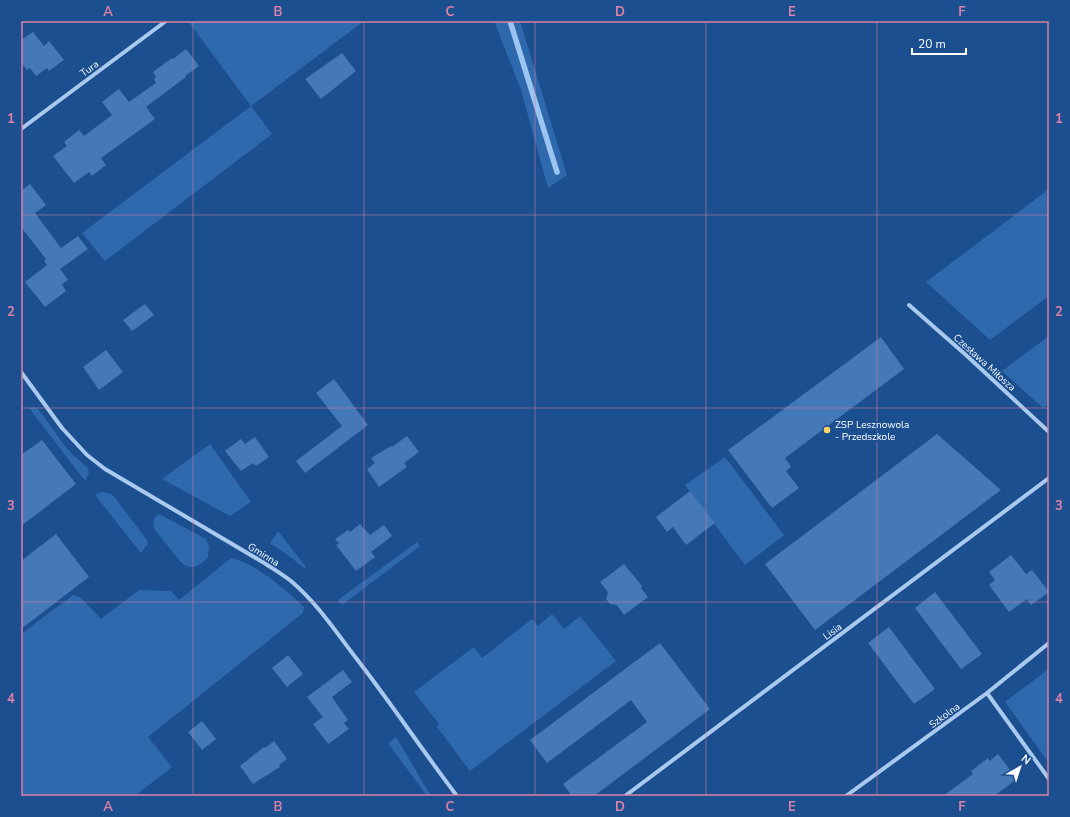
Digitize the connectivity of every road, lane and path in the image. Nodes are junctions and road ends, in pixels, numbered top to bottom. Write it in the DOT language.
graph roads {
  1 [pos="166,21"];
  2 [pos="21,129"];
  3 [pos="908,306"];
  4 [pos="21,372"];
  5 [pos="1049,432"];
  6 [pos="1049,478"];
  7 [pos="1049,643"];
  8 [pos="987,693"];
  9 [pos="1049,779"];
  10 [pos="457,796"];
  11 [pos="625,796"];
  12 [pos="846,796"];
  1 -- 2 [label="street, Tura"];
  3 -- 5 [label="street, Czesława Miłosza"];
  4 -- 10 [label="street, Gminna"];
  6 -- 11 [label="street, Lisia"];
  7 -- 8 [label="street, Szkolna"];
  8 -- 9 [label="street"];
  8 -- 12 [label="street, Szkolna"];
}
